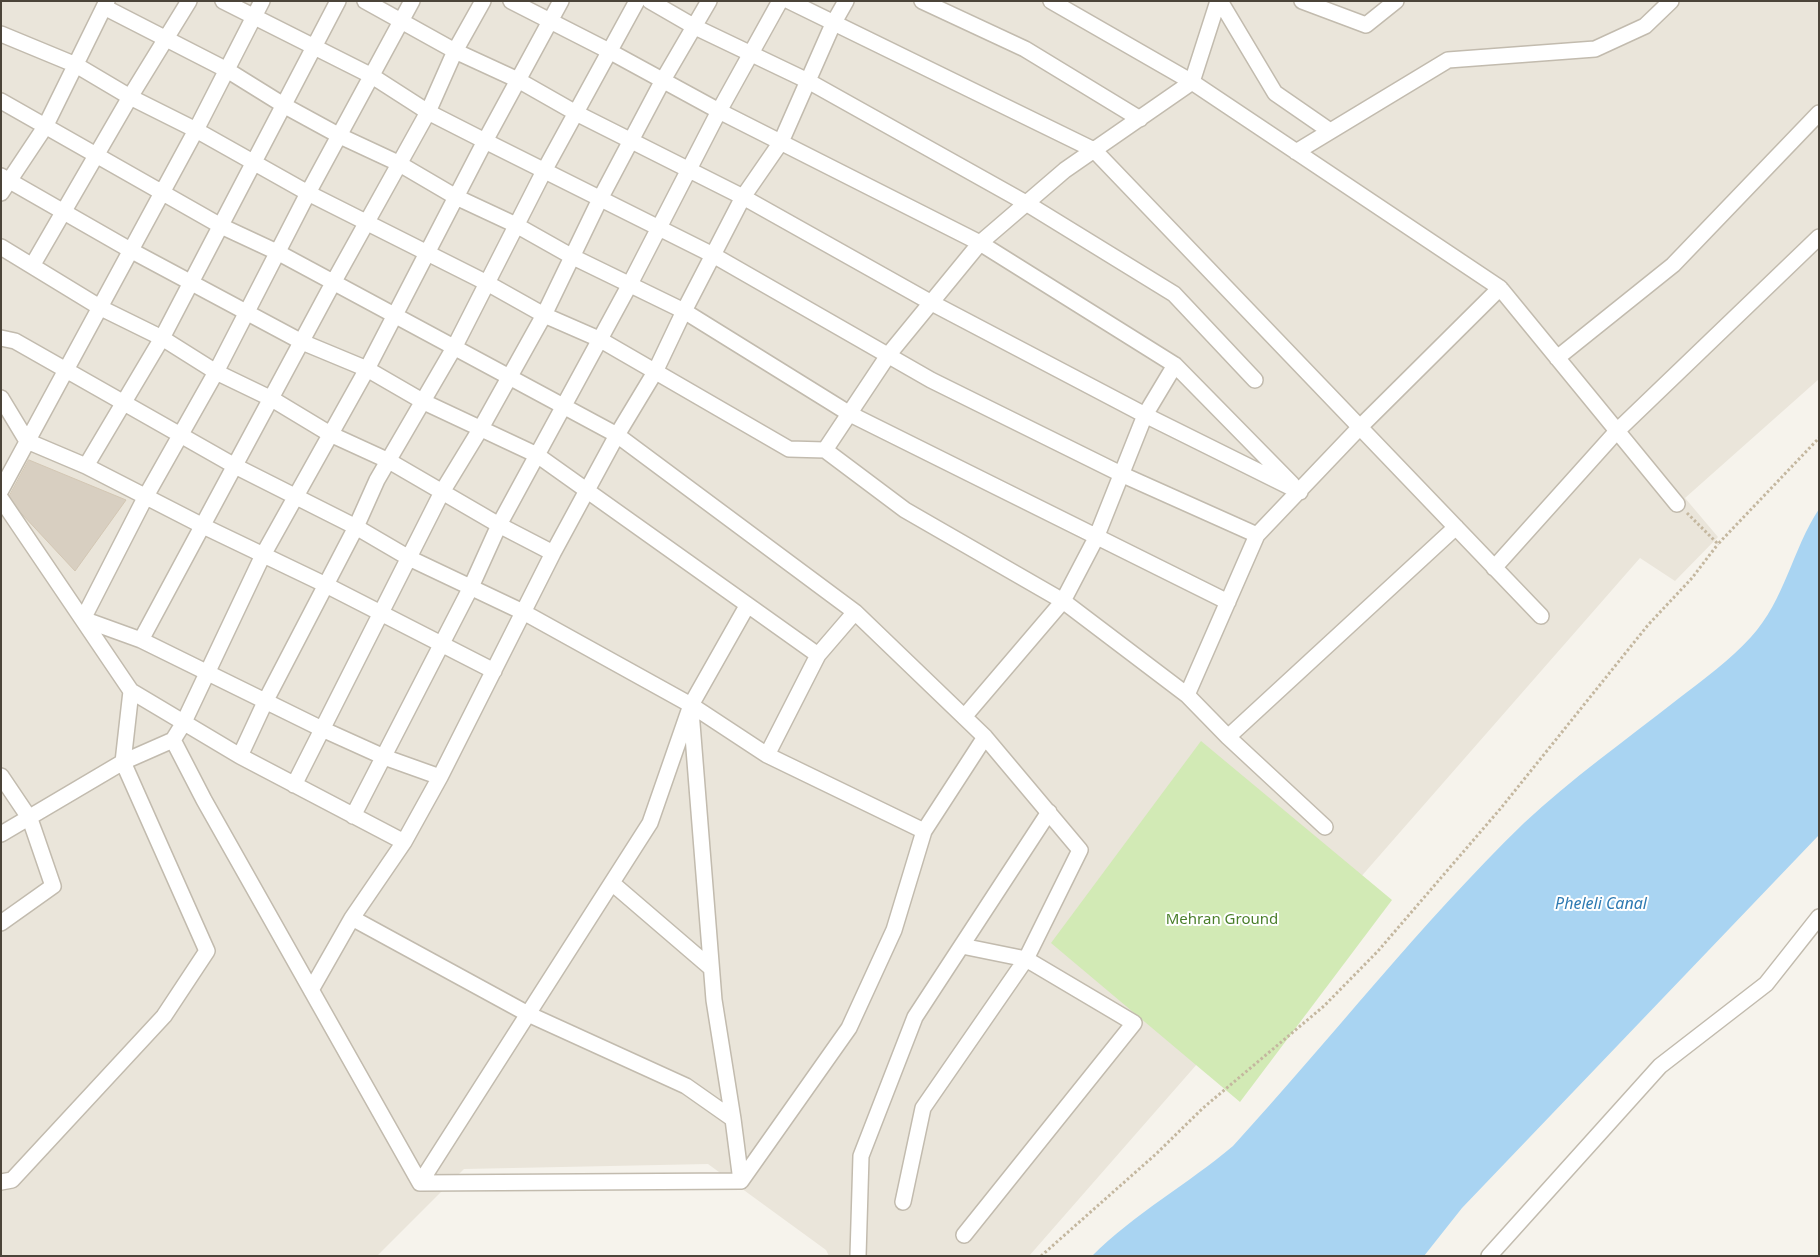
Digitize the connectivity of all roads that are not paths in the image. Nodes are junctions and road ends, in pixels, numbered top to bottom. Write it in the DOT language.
graph roads {
  1 [pos="189,1"];
  2 [pos="223,1"];
  3 [pos="262,1"];
  4 [pos="338,1"];
  5 [pos="365,1"];
  6 [pos="412,1"];
  7 [pos="483,1"];
  8 [pos="511,1"];
  9 [pos="561,1"];
  10 [pos="637,1"];
  11 [pos="650,1"];
  12 [pos="709,1"];
  13 [pos="780,1"];
  14 [pos="789,1"];
  15 [pos="846,1"];
  16 [pos="922,1"];
  17 [pos="1051,1"];
  18 [pos="1219,1"];
  19 [pos="1302,1"];
  20 [pos="1396,1"];
  21 [pos="1670,1"];
  22 [pos="106,4"];
  23 [pos="253,17"];
  24 [pos="402,20"];
  25 [pos="551,21"];
  26 [pos="833,24"];
  27 [pos="695,27"];
  28 [pos="1,34"];
  29 [pos="166,40"];
  30 [pos="315,46"];
  31 [pos="455,51"];
  32 [pos="609,51"];
  33 [pos="751,55"];
  34 [pos="76,65"];
  35 [pos="226,70"];
  36 [pos="372,76"];
  37 [pos="518,80"];
  38 [pos="662,80"];
  39 [pos="808,81"];
  40 [pos="1192,82"];
  41 [pos="130,97"];
  42 [pos="1,100"];
  43 [pos="285,106"];
  44 [pos="719,111"];
  45 [pos="428,112"];
  46 [pos="576,113"];
  47 [pos="1819,113"];
  48 [pos="1140,119"];
  49 [pos="45,127"];
  50 [pos="196,130"];
  51 [pos="1330,131"];
  52 [pos="340,136"];
  53 [pos="485,141"];
  54 [pos="631,142"];
  55 [pos="781,142"];
  56 [pos="1094,150"];
  57 [pos="1296,152"];
  58 [pos="97,156"];
  59 [pos="253,163"];
  60 [pos="398,164"];
  61 [pos="688,170"];
  62 [pos="544,171"];
  63 [pos="4,184"];
  64 [pos="308,193"];
  65 [pos="162,194"];
  66 [pos="456,197"];
  67 [pos="744,197"];
  68 [pos="600,198"];
  69 [pos="1026,203"];
  70 [pos="64,214"];
  71 [pos="368,223"];
  72 [pos="516,225"];
  73 [pos="221,226"];
  74 [pos="659,228"];
  75 [pos="1819,237"];
  76 [pos="980,243"];
  77 [pos="1,247"];
  78 [pos="132,251"];
  79 [pos="279,253"];
  80 [pos="428,254"];
  81 [pos="713,255"];
  82 [pos="571,256"];
  83 [pos="32,266"];
  84 [pos="193,282"];
  85 [pos="333,283"];
  86 [pos="487,283"];
  87 [pos="630,284"];
  88 [pos="1500,288"];
  89 [pos="930,302"];
  90 [pos="101,308"];
  91 [pos="684,311"];
  92 [pos="247,313"];
  93 [pos="544,315"];
  94 [pos="394,316"];
  95 [pos="1,338"];
  96 [pos="162,338"];
  97 [pos="599,339"];
  98 [pos="302,342"];
  99 [pos="455,346"];
  100 [pos="889,354"];
  101 [pos="1557,358"];
  102 [pos="1175,365"];
  103 [pos="367,369"];
  104 [pos="64,371"];
  105 [pos="216,372"];
  106 [pos="655,372"];
  107 [pos="510,376"];
  108 [pos="1255,380"];
  109 [pos="1,398"];
  110 [pos="272,399"];
  111 [pos="424,402"];
  112 [pos="124,404"];
  113 [pos="563,405"];
  114 [pos="850,414"];
  115 [pos="1145,415"];
  116 [pos="1360,427"];
  117 [pos="481,428"];
  118 [pos="1617,431"];
  119 [pos="330,434"];
  120 [pos="181,435"];
  121 [pos="617,435"];
  122 [pos="27,441"];
  123 [pos="825,450"];
  124 [pos="537,455"];
  125 [pos="389,461"];
  126 [pos="86,466"];
  127 [pos="235,466"];
  128 [pos="1123,475"];
  129 [pos="1,490"];
  130 [pos="589,490"];
  131 [pos="442,492"];
  132 [pos="1300,492"];
  133 [pos="146,496"];
  134 [pos="295,497"];
  135 [pos="1,498"];
  136 [pos="1677,504"];
  137 [pos="500,525"];
  138 [pos="203,526"];
  139 [pos="356,527"];
  140 [pos="1456,528"];
  141 [pos="1257,535"];
  142 [pos="1096,538"];
  143 [pos="553,553"];
  144 [pos="263,555"];
  145 [pos="409,558"];
  146 [pos="1494,568"];
  147 [pos="326,584"];
  148 [pos="471,587"];
  149 [pos="1062,601"];
  150 [pos="1228,602"];
  151 [pos="748,606"];
  152 [pos="855,612"];
  153 [pos="525,613"];
  154 [pos="380,614"];
  155 [pos="1541,616"];
  156 [pos="83,619"];
  157 [pos="141,640"];
  158 [pos="440,644"];
  159 [pos="818,654"];
  160 [pos="207,670"];
  161 [pos="494,671"];
  162 [pos="131,691"];
  163 [pos="1187,695"];
  164 [pos="266,700"];
  165 [pos="691,705"];
  166 [pos="964,717"];
  167 [pos="183,724"];
  168 [pos="322,729"];
  169 [pos="985,737"];
  170 [pos="1228,737"];
  171 [pos="173,740"];
  172 [pos="767,755"];
  173 [pos="240,756"];
  174 [pos="384,757"];
  175 [pos="123,762"];
  176 [pos="1,776"];
  177 [pos="440,777"];
  178 [pos="294,785"];
  179 [pos="1048,812"];
  180 [pos="353,816"];
  181 [pos="30,819"];
  182 [pos="1324,826"];
  183 [pos="924,831"];
  184 [pos="1,834"];
  185 [pos="404,842"];
  186 [pos="612,883"];
  187 [pos="1819,917"];
  188 [pos="352,918"];
  189 [pos="1,923"];
  190 [pos="962,946"];
  191 [pos="1026,959"];
  192 [pos="711,968"];
  193 [pos="311,990"];
  194 [pos="528,1014"];
  195 [pos="733,1119"];
  196 [pos="741,1181"];
  197 [pos="1,1182"];
  198 [pos="420,1183"];
  199 [pos="903,1202"];
  200 [pos="964,1235"];
  201 [pos="858,1256"];
  202 [pos="1489,1256"];
  1 -- 29 [label="street"];
  2 -- 23 [label="street"];
  3 -- 23 [label="street"];
  4 -- 30 [label="street"];
  5 -- 24 [label="street"];
  6 -- 24 [label="street"];
  7 -- 31 [label="street"];
  8 -- 25 [label="street"];
  9 -- 25 [label="street"];
  10 -- 32 [label="street"];
  11 -- 27 [label="street"];
  12 -- 27 [label="street"];
  13 -- 33 [label="street"];
  14 -- 26 [label="street"];
  15 -- 26 [label="street"];
  16 -- 48 [label="street"];
  17 -- 40 [label="street"];
  18 -- 40 [label="street"];
  18 -- 51 [label="street"];
  19 -- 20 [label="street"];
  21 -- 51 [label="street"];
  22 -- 29 [label="street"];
  22 -- 34 [label="street"];
  23 -- 30 [label="street"];
  23 -- 35 [label="street"];
  24 -- 31 [label="street"];
  24 -- 36 [label="street"];
  25 -- 32 [label="street"];
  25 -- 37 [label="street"];
  26 -- 39 [label="street"];
  26 -- 56 [label="street"];
  27 -- 33 [label="street"];
  27 -- 38 [label="street"];
  28 -- 34 [label="street"];
  29 -- 35 [label="street"];
  29 -- 41 [label="street"];
  30 -- 36 [label="street"];
  30 -- 43 [label="street"];
  31 -- 37 [label="street"];
  31 -- 45 [label="street"];
  32 -- 38 [label="street"];
  32 -- 46 [label="street"];
  33 -- 39 [label="street"];
  33 -- 44 [label="street"];
  34 -- 41 [label="street"];
  34 -- 49 [label="street"];
  35 -- 43 [label="street"];
  35 -- 50 [label="street"];
  36 -- 45 [label="street"];
  36 -- 52 [label="street"];
  37 -- 46 [label="street"];
  37 -- 53 [label="street"];
  38 -- 44 [label="street"];
  38 -- 54 [label="street"];
  39 -- 55 [label="street"];
  39 -- 69 [label="street"];
  40 -- 48 [label="street"];
  40 -- 57 [label="street"];
  41 -- 50 [label="street"];
  41 -- 58 [label="street"];
  42 -- 49 [label="street"];
  43 -- 52 [label="street"];
  43 -- 59 [label="street"];
  44 -- 55 [label="street"];
  44 -- 61 [label="street"];
  45 -- 53 [label="street"];
  45 -- 60 [label="street"];
  46 -- 54 [label="street"];
  46 -- 62 [label="street"];
  47 -- 101 [label="street"];
  48 -- 56 [label="street"];
  49 -- 58 [label="street"];
  49 -- 63 [label="street"];
  50 -- 59 [label="street"];
  50 -- 65 [label="street"];
  51 -- 57 [label="street"];
  52 -- 60 [label="street"];
  52 -- 64 [label="street"];
  53 -- 62 [label="street"];
  53 -- 66 [label="street"];
  54 -- 61 [label="street"];
  54 -- 68 [label="street"];
  55 -- 67 [label="street"];
  55 -- 76 [label="street"];
  56 -- 69 [label="street"];
  56 -- 116 [label="street"];
  57 -- 88 [label="street"];
  58 -- 65 [label="street"];
  58 -- 70 [label="street"];
  59 -- 64 [label="street"];
  59 -- 73 [label="street"];
  60 -- 66 [label="street"];
  60 -- 71 [label="street"];
  61 -- 67 [label="street"];
  61 -- 74 [label="street"];
  62 -- 68 [label="street"];
  62 -- 72 [label="street"];
  63 -- 70 [label="street"];
  64 -- 71 [label="street"];
  64 -- 79 [label="street"];
  65 -- 73 [label="street"];
  65 -- 78 [label="street"];
  66 -- 72 [label="street"];
  66 -- 80 [label="street"];
  67 -- 81 [label="street"];
  67 -- 89 [label="street"];
  68 -- 74 [label="street"];
  68 -- 82 [label="street"];
  69 -- 76 [label="street"];
  69 -- 108 [label="street"];
  70 -- 78 [label="street"];
  70 -- 83 [label="street"];
  71 -- 80 [label="street"];
  71 -- 85 [label="street"];
  72 -- 82 [label="street"];
  72 -- 86 [label="street"];
  73 -- 79 [label="street"];
  73 -- 84 [label="street"];
  74 -- 81 [label="street"];
  74 -- 87 [label="street"];
  75 -- 118 [label="street"];
  76 -- 89 [label="street"];
  76 -- 102 [label="street"];
  77 -- 83 [label="street"];
  78 -- 84 [label="street"];
  78 -- 90 [label="street"];
  79 -- 85 [label="street"];
  79 -- 92 [label="street"];
  80 -- 86 [label="street"];
  80 -- 94 [label="street"];
  81 -- 91 [label="street"];
  81 -- 100 [label="street"];
  82 -- 87 [label="street"];
  82 -- 93 [label="street"];
  83 -- 90 [label="street"];
  84 -- 92 [label="street"];
  84 -- 96 [label="street"];
  85 -- 94 [label="street"];
  85 -- 98 [label="street"];
  86 -- 93 [label="street"];
  86 -- 99 [label="street"];
  87 -- 91 [label="street"];
  87 -- 97 [label="street"];
  88 -- 101 [label="street"];
  88 -- 116 [label="street"];
  89 -- 100 [label="street"];
  89 -- 115 [label="street"];
  90 -- 96 [label="street"];
  90 -- 104 [label="street"];
  91 -- 106 [label="street"];
  91 -- 114 [label="street"];
  92 -- 98 [label="street"];
  92 -- 105 [label="street"];
  93 -- 97 [label="street"];
  93 -- 107 [label="street"];
  94 -- 99 [label="street"];
  94 -- 103 [label="street"];
  95 -- 104 [label="street"];
  96 -- 105 [label="street"];
  96 -- 112 [label="street"];
  97 -- 106 [label="street"];
  97 -- 113 [label="street"];
  98 -- 103 [label="street"];
  98 -- 110 [label="street"];
  99 -- 107 [label="street"];
  99 -- 111 [label="street"];
  100 -- 114 [label="street"];
  100 -- 128 [label="street"];
  101 -- 118 [label="street"];
  102 -- 115 [label="street"];
  102 -- 132 [label="street"];
  103 -- 111 [label="street"];
  103 -- 119 [label="street"];
  104 -- 112 [label="street"];
  104 -- 122 [label="street"];
  105 -- 110 [label="street"];
  105 -- 120 [label="street"];
  106 -- 121 [label="street"];
  106 -- 123 [label="street"];
  107 -- 113 [label="street"];
  107 -- 117 [label="street"];
  109 -- 122 [label="street"];
  110 -- 119 [label="street"];
  110 -- 127 [label="street"];
  111 -- 117 [label="street"];
  111 -- 125 [label="street"];
  112 -- 120 [label="street"];
  112 -- 126 [label="street"];
  113 -- 121 [label="street"];
  113 -- 124 [label="street"];
  114 -- 123 [label="street"];
  114 -- 142 [label="street"];
  115 -- 128 [label="street"];
  115 -- 132 [label="street"];
  116 -- 132 [label="street"];
  116 -- 140 [label="street"];
  117 -- 124 [label="street"];
  117 -- 131 [label="street"];
  118 -- 136 [label="street"];
  118 -- 146 [label="street"];
  119 -- 125 [label="street"];
  119 -- 134 [label="street"];
  120 -- 127 [label="street"];
  120 -- 133 [label="street"];
  121 -- 130 [label="street"];
  121 -- 152 [label="street"];
  122 -- 126 [label="street"];
  122 -- 129 [label="street"];
  123 -- 149 [label="street"];
  124 -- 130 [label="street"];
  124 -- 137 [label="street"];
  125 -- 131 [label="street"];
  125 -- 139 [label="street"];
  126 -- 133 [label="street"];
  127 -- 134 [label="street"];
  127 -- 138 [label="street"];
  128 -- 141 [label="street"];
  128 -- 142 [label="street"];
  130 -- 143 [label="street"];
  130 -- 151 [label="street"];
  131 -- 137 [label="street"];
  131 -- 145 [label="street"];
  132 -- 141 [label="street"];
  133 -- 138 [label="street"];
  133 -- 156 [label="street"];
  134 -- 139 [label="street"];
  134 -- 144 [label="street"];
  135 -- 156 [label="street"];
  137 -- 143 [label="street"];
  137 -- 148 [label="street"];
  138 -- 144 [label="street"];
  138 -- 157 [label="street"];
  139 -- 145 [label="street"];
  139 -- 147 [label="street"];
  140 -- 146 [label="street"];
  140 -- 170 [label="street"];
  141 -- 150 [label="street"];
  142 -- 149 [label="street"];
  142 -- 150 [label="street"];
  143 -- 153 [label="street"];
  144 -- 147 [label="street"];
  144 -- 160 [label="street"];
  145 -- 148 [label="street"];
  145 -- 154 [label="street"];
  146 -- 155 [label="street"];
  147 -- 154 [label="street"];
  147 -- 164 [label="street"];
  148 -- 153 [label="street"];
  148 -- 158 [label="street"];
  149 -- 163 [label="street"];
  149 -- 166 [label="street"];
  150 -- 163 [label="street"];
  151 -- 159 [label="street"];
  151 -- 165 [label="street"];
  152 -- 159 [label="street"];
  152 -- 166 [label="street"];
  153 -- 161 [label="street"];
  153 -- 165 [label="street"];
  154 -- 158 [label="street"];
  154 -- 168 [label="street"];
  156 -- 157 [label="street"];
  156 -- 162 [label="street"];
  157 -- 160 [label="street"];
  158 -- 161 [label="street"];
  158 -- 174 [label="street"];
  159 -- 172 [label="street"];
  160 -- 164 [label="street"];
  160 -- 167 [label="street"];
  161 -- 177 [label="street"];
  162 -- 167 [label="street"];
  162 -- 175 [label="street"];
  163 -- 170 [label="street"];
  164 -- 168 [label="street"];
  164 -- 173 [label="street"];
  165 -- 172 [label="street"];
  165 -- 186 [label="street"];
  165 -- 192 [label="street"];
  166 -- 169 [label="street"];
  167 -- 171 [label="street"];
  167 -- 173 [label="street"];
  168 -- 174 [label="street"];
  168 -- 178 [label="street"];
  169 -- 179 [label="street"];
  169 -- 183 [label="street"];
  170 -- 182 [label="street"];
  171 -- 175 [label="street"];
  171 -- 193 [label="street"];
  172 -- 183 [label="street"];
  173 -- 178 [label="street"];
  174 -- 177 [label="street"];
  174 -- 180 [label="street"];
  175 -- 181 [label="street"];
  175 -- 197 [label="street"];
  176 -- 181 [label="street"];
  177 -- 185 [label="street"];
  178 -- 180 [label="street"];
  179 -- 190 [label="street"];
  179 -- 191 [label="street"];
  180 -- 185 [label="street"];
  181 -- 184 [label="street"];
  181 -- 189 [label="street"];
  183 -- 196 [label="street"];
  185 -- 188 [label="street"];
  186 -- 192 [label="street"];
  186 -- 194 [label="street"];
  187 -- 202 [label="street"];
  188 -- 193 [label="street"];
  188 -- 194 [label="street"];
  190 -- 191 [label="street"];
  190 -- 201 [label="street"];
  191 -- 199 [label="street"];
  191 -- 200 [label="street"];
  192 -- 195 [label="street"];
  193 -- 198 [label="street"];
  194 -- 195 [label="street"];
  194 -- 198 [label="street"];
  195 -- 196 [label="street"];
  196 -- 198 [label="street"];
}
